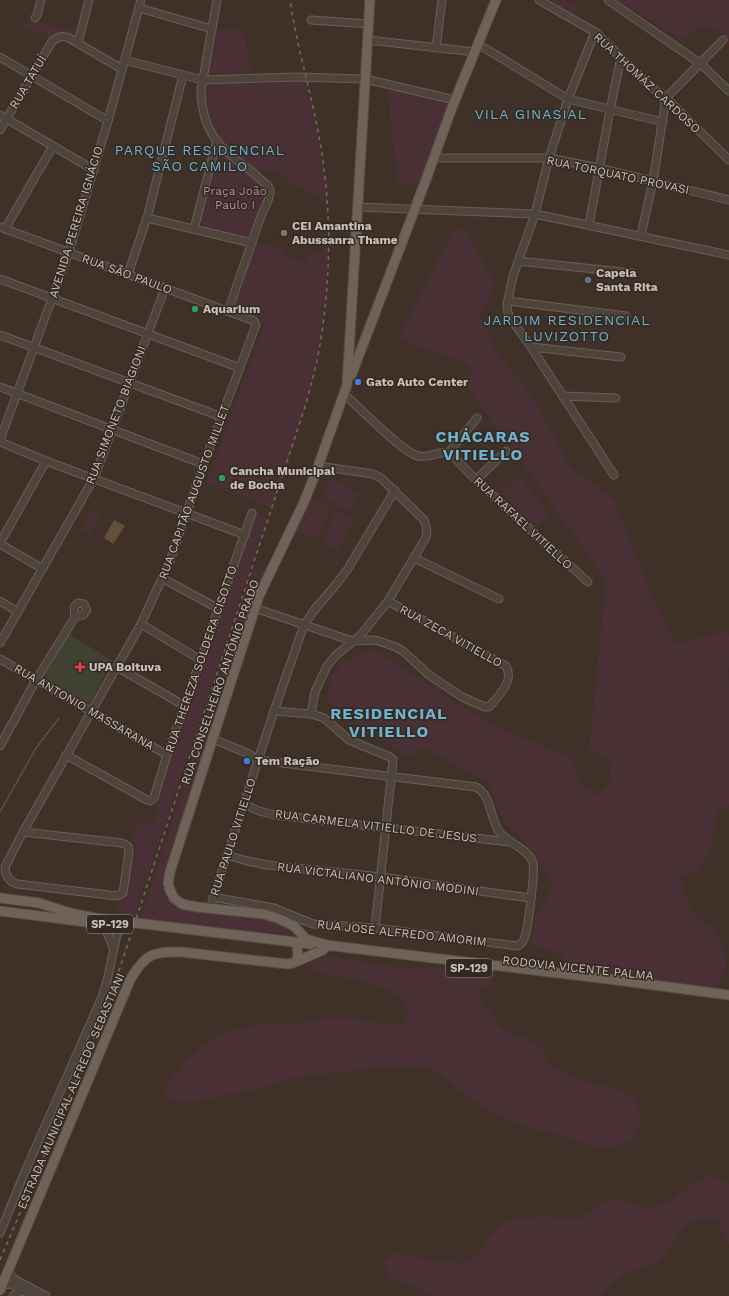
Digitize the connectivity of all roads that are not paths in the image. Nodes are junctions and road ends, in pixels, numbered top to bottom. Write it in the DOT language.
graph roads {
  1 [pos="41,0"];
  2 [pos="90,0"];
  3 [pos="217,0"];
  4 [pos="370,0"];
  5 [pos="442,0"];
  6 [pos="496,0"];
  7 [pos="540,0"];
  8 [pos="608,0"];
  9 [pos="140,4"];
  10 [pos="35,18"];
  11 [pos="311,20"];
  12 [pos="369,24"];
  13 [pos="212,29"];
  14 [pos="594,32"];
  15 [pos="368,40"];
  16 [pos="723,40"];
  17 [pos="78,43"];
  18 [pos="436,48"];
  19 [pos="476,48"];
  20 [pos="0,57"];
  21 [pos="621,57"];
  22 [pos="124,60"];
  23 [pos="701,64"];
  24 [pos="122,69"];
  25 [pos="183,75"];
  26 [pos="31,77"];
  27 [pos="365,79"];
  28 [pos="203,80"];
  29 [pos="729,91"];
  30 [pos="666,98"];
  31 [pos="568,99"];
  32 [pos="455,100"];
  33 [pos="610,110"];
  34 [pos="3,117"];
  35 [pos="108,121"];
  36 [pos="663,122"];
  37 [pos="0,130"];
  38 [pos="217,140"];
  39 [pos="53,146"];
  40 [pos="434,158"];
  41 [pos="549,158"];
  42 [pos="729,160"];
  43 [pos="599,168"];
  44 [pos="94,170"];
  45 [pos="653,181"];
  46 [pos="729,200"];
  47 [pos="358,207"];
  48 [pos="415,209"];
  49 [pos="535,214"];
  50 [pos="147,218"];
  51 [pos="589,224"];
  52 [pos="3,228"];
  53 [pos="194,229"];
  54 [pos="641,235"];
  55 [pos="252,243"];
  56 [pos="69,252"];
  57 [pos="729,255"];
  58 [pos="518,261"];
  59 [pos="632,273"];
  60 [pos="128,274"];
  61 [pos="0,279"];
  62 [pos="165,288"];
  63 [pos="53,299"];
  64 [pos="508,302"];
  65 [pos="228,311"];
  66 [pos="626,316"];
  67 [pos="254,321"];
  68 [pos="148,334"];
  69 [pos="0,335"];
  70 [pos="531,347"];
  71 [pos="35,348"];
  72 [pos="349,352"];
  73 [pos="360,353"];
  74 [pos="621,357"];
  75 [pos="240,368"];
  76 [pos="129,382"];
  77 [pos="0,387"];
  78 [pos="346,389"];
  79 [pos="18,393"];
  80 [pos="562,396"];
  81 [pos="616,398"];
  82 [pos="222,417"];
  83 [pos="477,418"];
  84 [pos="112,430"];
  85 [pos="0,441"];
  86 [pos="506,451"];
  87 [pos="448,452"];
  88 [pos="46,461"];
  89 [pos="203,464"];
  90 [pos="318,466"];
  91 [pos="614,475"];
  92 [pos="94,478"];
  93 [pos="476,480"];
  94 [pos="395,490"];
  95 [pos="186,512"];
  96 [pos="252,513"];
  97 [pos="245,535"];
  98 [pos="0,543"];
  99 [pos="414,558"];
  100 [pos="43,569"];
  101 [pos="162,578"];
  102 [pos="588,582"];
  103 [pos="499,599"];
  104 [pos="0,602"];
  105 [pos="388,602"];
  106 [pos="255,608"];
  107 [pos="220,609"];
  108 [pos="18,612"];
  109 [pos="75,617"];
  110 [pos="141,624"];
  111 [pos="304,626"];
  112 [pos="352,641"];
  113 [pos="0,644"];
  114 [pos="0,659"];
  115 [pos="201,660"];
  116 [pos="117,667"];
  117 [pos="36,680"];
  118 [pos="185,706"];
  119 [pos="274,711"];
  120 [pos="92,712"];
  121 [pos="311,714"];
  122 [pos="213,739"];
  123 [pos="0,746"];
  124 [pos="66,755"];
  125 [pos="167,755"];
  126 [pos="258,760"];
  127 [pos="392,777"];
  128 [pos="244,804"];
  129 [pos="386,828"];
  130 [pos="23,832"];
  131 [pos="510,842"];
  132 [pos="227,854"];
  133 [pos="381,877"];
  134 [pos="213,897"];
  135 [pos="0,898"];
  136 [pos="530,898"];
  137 [pos="10,899"];
  138 [pos="210,909"];
  139 [pos="0,911"];
  140 [pos="10,912"];
  141 [pos="103,923"];
  142 [pos="125,924"];
  143 [pos="294,926"];
  144 [pos="375,928"];
  145 [pos="295,945"];
  146 [pos="326,948"];
  147 [pos="114,949"];
  148 [pos="297,960"];
  149 [pos="729,997"];
  150 [pos="0,1233"];
  151 [pos="8,1270"];
  152 [pos="1,1287"];
  153 [pos="25,1292"];
  154 [pos="13,1296"];
  155 [pos="33,1296"];
  156 [pos="46,1296"];
  1 -- 10 [label="street"];
  2 -- 17 [label="street"];
  3 -- 13 [label="street"];
  4 -- 12 [label="main road, RUA CONSELHEIRO ANTÔNIO PRADO"];
  5 -- 18 [label="street"];
  6 -- 19 [label="main road"];
  7 -- 14 [label="street, RUA THOMÁZ CARDOSO"];
  8 -- 23 [label="street"];
  9 -- 13 [label="street"];
  9 -- 22 [label="street, AVENIDA PEREIRA IGNÁCIO"];
  11 -- 12 [label="street"];
  12 -- 15 [label="main road, RUA CONSELHEIRO ANTÔNIO PRADO"];
  13 -- 28 [label="street"];
  14 -- 21 [label="street, RUA THOMÁZ CARDOSO"];
  14 -- 31 [label="street"];
  15 -- 18 [label="street"];
  15 -- 27 [label="main road, RUA CONSELHEIRO ANTÔNIO PRADO"];
  16 -- 23 [label="street"];
  17 -- 24 [label="street"];
  17 -- 26 [label="street, RUA TATUÍ"];
  18 -- 19 [label="street"];
  19 -- 31 [label="street"];
  19 -- 32 [label="main road"];
  20 -- 26 [label="street"];
  21 -- 30 [label="street, RUA THOMÁZ CARDOSO"];
  21 -- 33 [label="street"];
  22 -- 24 [label="street, AVENIDA PEREIRA IGNÁCIO"];
  22 -- 25 [label="street"];
  23 -- 29 [label="street"];
  23 -- 30 [label="street"];
  24 -- 35 [label="street, AVENIDA PEREIRA IGNÁCIO"];
  25 -- 28 [label="street"];
  25 -- 50 [label="street"];
  26 -- 34 [label="street, RUA TATUÍ"];
  26 -- 35 [label="street"];
  27 -- 28 [label="street"];
  27 -- 32 [label="street"];
  27 -- 47 [label="main road, RUA CONSELHEIRO ANTÔNIO PRADO"];
  28 -- 38 [label="street"];
  30 -- 36 [label="street"];
  30 -- 42 [label="street, RUA THOMÁZ CARDOSO"];
  31 -- 33 [label="street"];
  31 -- 41 [label="street"];
  32 -- 40 [label="main road"];
  33 -- 36 [label="street"];
  33 -- 43 [label="street"];
  34 -- 37 [label="street, RUA TATUÍ"];
  34 -- 39 [label="street"];
  35 -- 44 [label="street, AVENIDA PEREIRA IGNÁCIO"];
  36 -- 45 [label="street"];
  38 -- 53 [label="street"];
  38 -- 55 [label="street"];
  39 -- 44 [label="street"];
  39 -- 52 [label="street"];
  40 -- 41 [label="street, RUA TORQUATO PROVASI"];
  40 -- 48 [label="main road"];
  41 -- 43 [label="street, RUA TORQUATO PROVASI"];
  41 -- 49 [label="street"];
  43 -- 45 [label="street, RUA TORQUATO PROVASI"];
  43 -- 51 [label="street"];
  44 -- 56 [label="street, AVENIDA PEREIRA IGNÁCIO"];
  45 -- 46 [label="street, RUA TORQUATO PROVASI"];
  45 -- 54 [label="street"];
  47 -- 48 [label="street"];
  47 -- 72 [label="main road, RUA CONSELHEIRO ANTÔNIO PRADO"];
  48 -- 49 [label="street"];
  48 -- 73 [label="main road"];
  49 -- 51 [label="street"];
  49 -- 58 [label="street"];
  50 -- 53 [label="street"];
  50 -- 60 [label="street"];
  51 -- 54 [label="street"];
  52 -- 56 [label="street, RUA SÃO PAULO"];
  53 -- 55 [label="street"];
  54 -- 57 [label="street"];
  55 -- 65 [label="street"];
  56 -- 60 [label="street, RUA SÃO PAULO"];
  56 -- 63 [label="street, AVENIDA PEREIRA IGNÁCIO"];
  58 -- 59 [label="street"];
  58 -- 64 [label="street"];
  60 -- 62 [label="street, RUA SÃO PAULO"];
  61 -- 63 [label="street"];
  62 -- 65 [label="street, RUA SÃO PAULO"];
  62 -- 68 [label="street, RUA SIMONETO BIAGIONI"];
  63 -- 68 [label="street"];
  63 -- 71 [label="street, AVENIDA PEREIRA IGNÁCIO"];
  64 -- 66 [label="street"];
  64 -- 70 [label="street"];
  65 -- 67 [label="street, RUA SÃO PAULO"];
  67 -- 75 [label="street, RUA CAPITÃO AUGUSTO MILLET"];
  68 -- 75 [label="street"];
  68 -- 76 [label="street, RUA SIMONETO BIAGIONI"];
  69 -- 71 [label="street"];
  70 -- 74 [label="street"];
  70 -- 80 [label="street"];
  71 -- 76 [label="street"];
  71 -- 79 [label="street, AVENIDA PEREIRA IGNÁCIO"];
  72 -- 73 [label="main road"];
  72 -- 78 [label="main road, RUA CONSELHEIRO ANTÔNIO PRADO"];
  73 -- 78 [label="main road"];
  75 -- 82 [label="street, RUA CAPITÃO AUGUSTO MILLET"];
  76 -- 82 [label="street"];
  76 -- 84 [label="street, RUA SIMONETO BIAGIONI"];
  77 -- 79 [label="street"];
  78 -- 87 [label="street"];
  78 -- 90 [label="main road, RUA CONSELHEIRO ANTÔNIO PRADO"];
  79 -- 84 [label="street"];
  79 -- 85 [label="street, AVENIDA PEREIRA IGNÁCIO"];
  80 -- 81 [label="street"];
  80 -- 91 [label="street"];
  82 -- 89 [label="street, RUA CAPITÃO AUGUSTO MILLET"];
  83 -- 87 [label="street"];
  84 -- 89 [label="street"];
  84 -- 92 [label="street, RUA SIMONETO BIAGIONI"];
  85 -- 88 [label="street"];
  86 -- 93 [label="street"];
  87 -- 93 [label="street, RUA RAFAEL VITIELLO"];
  88 -- 92 [label="street"];
  88 -- 98 [label="street"];
  89 -- 95 [label="street, RUA CAPITÃO AUGUSTO MILLET"];
  90 -- 94 [label="street"];
  90 -- 106 [label="main road, RUA CONSELHEIRO ANTÔNIO PRADO"];
  92 -- 95 [label="street"];
  92 -- 100 [label="street, RUA SIMONETO BIAGIONI"];
  93 -- 102 [label="street, RUA RAFAEL VITIELLO"];
  94 -- 99 [label="street"];
  94 -- 111 [label="street, RUA PAULO VITIELLO"];
  95 -- 97 [label="street"];
  95 -- 101 [label="street, RUA CAPITÃO AUGUSTO MILLET"];
  96 -- 97 [label="street, RUA THEREZA SOLDERA CISOTTO"];
  97 -- 107 [label="street, RUA THEREZA SOLDERA CISOTTO"];
  98 -- 100 [label="street"];
  99 -- 103 [label="street"];
  99 -- 105 [label="street"];
  100 -- 108 [label="street, RUA SIMONETO BIAGIONI"];
  101 -- 107 [label="street"];
  101 -- 110 [label="street, RUA CAPITÃO AUGUSTO MILLET"];
  104 -- 108 [label="street"];
  105 -- 112 [label="street"];
  105 -- 112 [label="street, RUA ZECA VITIELLO"];
  106 -- 111 [label="street"];
  106 -- 122 [label="main road, RUA CONSELHEIRO ANTÔNIO PRADO"];
  107 -- 115 [label="street, RUA THEREZA SOLDERA CISOTTO"];
  108 -- 113 [label="street, RUA SIMONETO BIAGIONI"];
  109 -- 117 [label="street"];
  110 -- 115 [label="street"];
  110 -- 116 [label="street, RUA CAPITÃO AUGUSTO MILLET"];
  111 -- 112 [label="street"];
  111 -- 119 [label="street, RUA PAULO VITIELLO"];
  112 -- 121 [label="street"];
  114 -- 117 [label="street, RUA ANTONIO MASSARANA"];
  115 -- 118 [label="street, RUA THEREZA SOLDERA CISOTTO"];
  116 -- 118 [label="street"];
  116 -- 120 [label="street, RUA CAPITÃO AUGUSTO MILLET"];
  117 -- 120 [label="street, RUA ANTONIO MASSARANA"];
  117 -- 123 [label="street"];
  118 -- 125 [label="street, RUA THEREZA SOLDERA CISOTTO"];
  119 -- 121 [label="street"];
  119 -- 126 [label="street, RUA PAULO VITIELLO"];
  120 -- 124 [label="street, RUA CAPITÃO AUGUSTO MILLET"];
  120 -- 125 [label="street, RUA ANTONIO MASSARANA"];
  121 -- 127 [label="street"];
  122 -- 126 [label="street"];
  122 -- 138 [label="main road, RUA CONSELHEIRO ANTÔNIO PRADO"];
  124 -- 125 [label="street, RUA THEREZA SOLDERA CISOTTO"];
  124 -- 130 [label="street, RUA CAPITÃO AUGUSTO MILLET"];
  126 -- 127 [label="street"];
  126 -- 128 [label="street, RUA PAULO VITIELLO"];
  127 -- 129 [label="street"];
  127 -- 131 [label="street"];
  128 -- 129 [label="street, RUA CARMELA VITIELLO DE JESUS"];
  128 -- 132 [label="street, RUA PAULO VITIELLO"];
  129 -- 131 [label="street, RUA CARMELA VITIELLO DE JESUS"];
  129 -- 133 [label="street"];
  130 -- 130 [label="street, RUA CAPITÃO AUGUSTO MILLET"];
  131 -- 136 [label="street"];
  132 -- 133 [label="street, RUA VICTALIANO ANTÔNIO MODINI"];
  132 -- 134 [label="street, RUA PAULO VITIELLO"];
  133 -- 136 [label="street, RUA VICTALIANO ANTÔNIO MODINI"];
  133 -- 144 [label="street"];
  134 -- 138 [label="street, RUA PAULO VITIELLO"];
  134 -- 144 [label="street, RUA JOSÉ ALFREDO AMORIM"];
  135 -- 137 [label="main road, SP-129"];
  136 -- 144 [label="street, RUA JOSÉ ALFREDO AMORIM"];
  137 -- 140 [label="main road"];
  137 -- 142 [label="main road, SP-129"];
  138 -- 143 [label="main road, RUA CONSELHEIRO ANTÔNIO PRADO"];
  139 -- 140 [label="main road, SP-129"];
  140 -- 141 [label="main road, SP-129"];
  141 -- 142 [label="main road, SP-129"];
  141 -- 147 [label="street"];
  142 -- 145 [label="main road, RODOVIA VICENTE PALMA / SP-129"];
  142 -- 147 [label="street"];
  143 -- 145 [label="main road"];
  143 -- 146 [label="main road, RUA CONSELHEIRO ANTÔNIO PRADO"];
  145 -- 146 [label="main road, RODOVIA VICENTE PALMA / SP-129"];
  145 -- 148 [label="main road"];
  146 -- 148 [label="main road, ESTRADA MUNICIPAL ALFREDO SEBASTIANI"];
  146 -- 149 [label="main road, RODOVIA VICENTE PALMA / SP-129"];
  147 -- 150 [label="street"];
  148 -- 151 [label="main road, ESTRADA MUNICIPAL ALFREDO SEBASTIANI"];
  151 -- 152 [label="main road, ESTRADA MUNICIPAL ALFREDO SEBASTIANI"];
  151 -- 156 [label="street"];
  152 -- 153 [label="street"];
  153 -- 154 [label="street"];
  153 -- 155 [label="street"];
}
